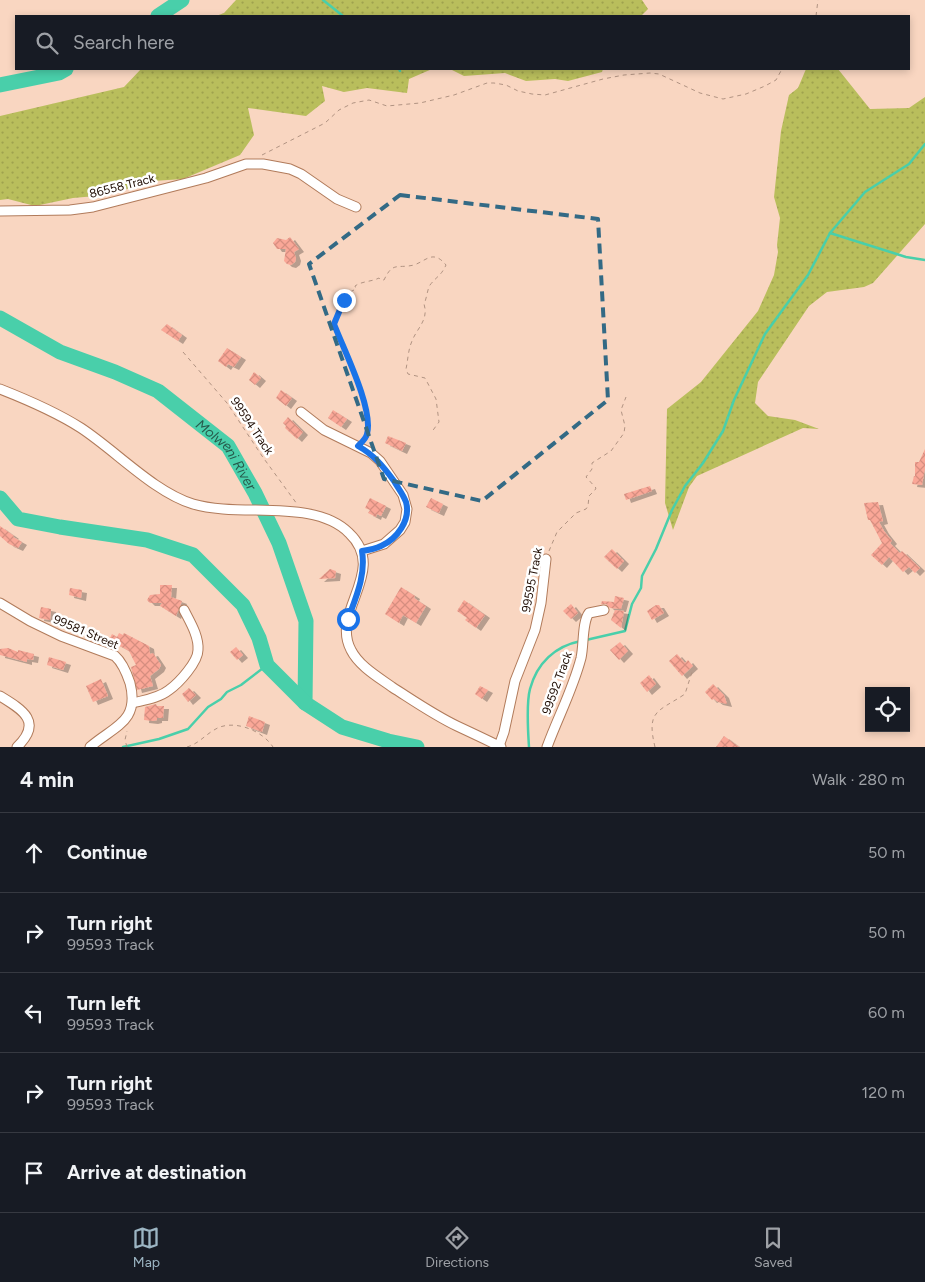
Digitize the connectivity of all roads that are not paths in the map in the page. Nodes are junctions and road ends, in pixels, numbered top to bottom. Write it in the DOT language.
graph roads {
  1 [pos="356,207"];
  2 [pos="0,210"];
  3 [pos="0,389"];
  4 [pos="301,412"];
  5 [pos="362,551"];
  6 [pos="546,559"];
  7 [pos="0,603"];
  8 [pos="184,610"];
  9 [pos="604,610"];
  10 [pos="0,696"];
  11 [pos="133,703"];
  12 [pos="500,746"];
  13 [pos="17,747"];
  14 [pos="90,747"];
  15 [pos="547,747"];
  1 -- 2 [label="street, 86558 Track"];
  3 -- 5 [label="street"];
  4 -- 5 [label="street"];
  5 -- 12 [label="street"];
  6 -- 12 [label="street, 99595 Track"];
  7 -- 11 [label="street, 99581 Street"];
  8 -- 11 [label="street"];
  9 -- 15 [label="street, 99592 Track"];
  10 -- 13 [label="street"];
  11 -- 14 [label="street, 99581 Street"];
}
